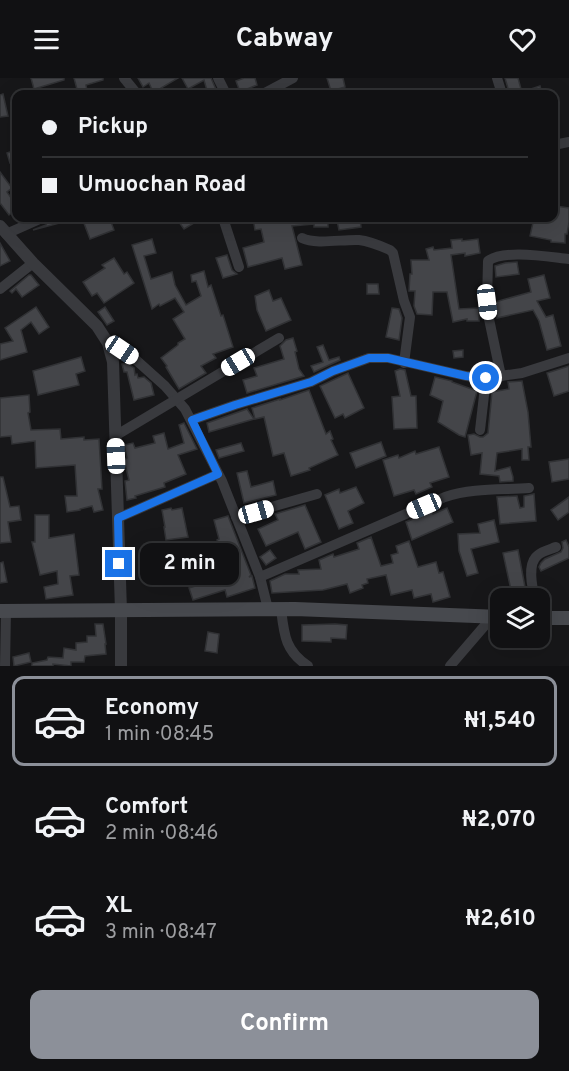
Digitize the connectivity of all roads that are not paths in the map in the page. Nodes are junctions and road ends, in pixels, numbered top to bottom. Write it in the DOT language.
graph roads {
  1 [pos="124,78"];
  2 [pos="293,78"];
  3 [pos="134,90"];
  4 [pos="270,90"];
  5 [pos="29,222"];
  6 [pos="224,222"];
  7 [pos="3,230"];
  8 [pos="302,238"];
  9 [pos="569,259"];
  10 [pos="33,263"];
  11 [pos="239,267"];
  12 [pos="0,289"];
  13 [pos="279,338"];
  14 [pos="108,343"];
  15 [pos="569,358"];
  16 [pos="404,363"];
  17 [pos="501,376"];
  18 [pos="486,378"];
  19 [pos="177,399"];
  20 [pos="192,420"];
  21 [pos="480,430"];
  22 [pos="115,436"];
  23 [pos="218,474"];
  24 [pos="529,488"];
  25 [pos="317,494"];
  26 [pos="236,517"];
  27 [pos="118,518"];
  28 [pos="556,546"];
  29 [pos="260,577"];
  30 [pos="532,588"];
  31 [pos="274,609"];
  32 [pos="3,611"];
  33 [pos="121,611"];
  34 [pos="490,616"];
  35 [pos="550,617"];
  36 [pos="569,618"];
  37 [pos="490,623"];
  38 [pos="5,666"];
  39 [pos="121,666"];
  40 [pos="308,666"];
  41 [pos="450,666"];
  1 -- 3 [label="street"];
  2 -- 4 [label="street"];
  5 -- 7 [label="street"];
  6 -- 11 [label="street"];
  7 -- 10 [label="street"];
  8 -- 16 [label="street"];
  9 -- 17 [label="street"];
  10 -- 12 [label="street"];
  10 -- 14 [label="street"];
  13 -- 19 [label="street"];
  14 -- 19 [label="street"];
  14 -- 22 [label="street"];
  15 -- 17 [label="street"];
  16 -- 18 [label="street"];
  16 -- 20 [label="street"];
  17 -- 18 [label="street"];
  18 -- 21 [label="street"];
  19 -- 20 [label="street"];
  19 -- 22 [label="street"];
  20 -- 23 [label="street"];
  22 -- 27 [label="street"];
  23 -- 26 [label="street"];
  23 -- 27 [label="street"];
  24 -- 29 [label="street"];
  25 -- 26 [label="street"];
  26 -- 29 [label="street"];
  27 -- 33 [label="street"];
  28 -- 30 [label="street"];
  29 -- 31 [label="street"];
  31 -- 33 [label="main road"];
  31 -- 34 [label="main road"];
  31 -- 40 [label="street"];
  32 -- 33 [label="main road"];
  32 -- 38 [label="street"];
  33 -- 39 [label="street"];
  35 -- 36 [label="main road"];
  37 -- 41 [label="street"];
}
